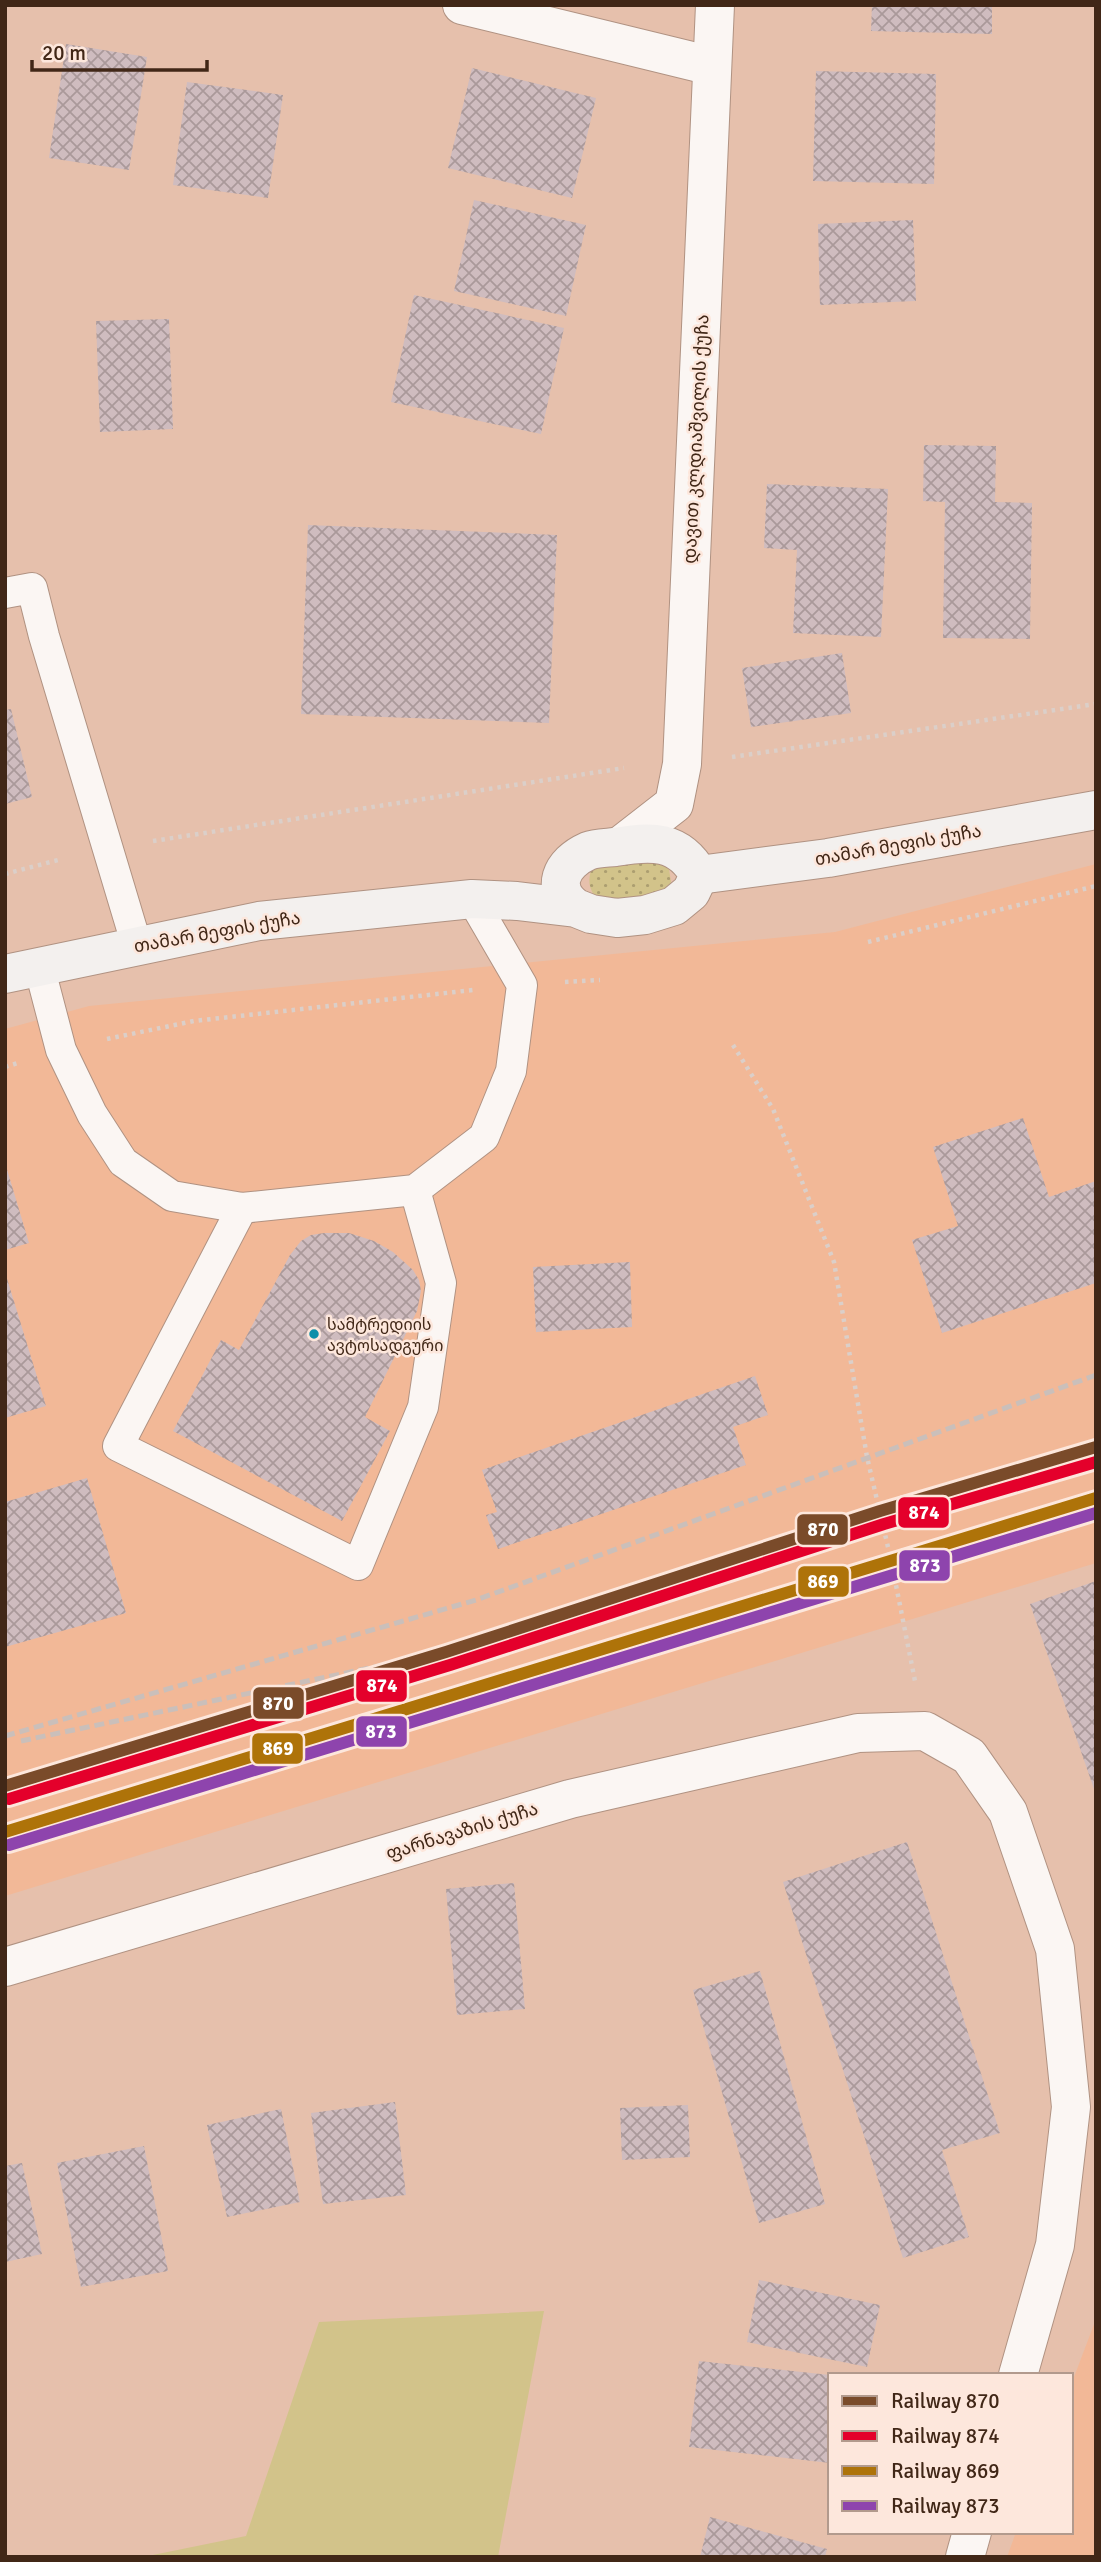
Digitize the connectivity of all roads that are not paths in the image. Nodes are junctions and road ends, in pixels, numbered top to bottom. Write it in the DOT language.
graph roads {
  1 [pos="462,5"];
  2 [pos="715,5"];
  3 [pos="712,66"];
  4 [pos="5,593"];
  5 [pos="1096,810"];
  6 [pos="620,846"];
  7 [pos="574,859"];
  8 [pos="699,875"];
  9 [pos="472,899"];
  10 [pos="576,908"];
  11 [pos="137,946"];
  12 [pos="22,970"];
  13 [pos="415,1190"];
  14 [pos="242,1208"];
  15 [pos="5,1967"];
  16 [pos="1019,2373"];
  17 [pos="971,2534"];
  18 [pos="965,2557"];
  1 -- 3 [label="street"];
  2 -- 3 [label="street, დავით კლდიაშვილის ქუჩა"];
  3 -- 6 [label="street, დავით კლდიაშვილის ქუჩა"];
  4 -- 11 [label="lane"];
  5 -- 8 [label="main road, თამარ მეფის ქუჩა"];
  6 -- 7 [label="main road, თამარ მეფის ქუჩა"];
  6 -- 8 [label="main road, თამარ მეფის ქუჩა"];
  7 -- 9 [label="main road, თამარ მეფის ქუჩა"];
  7 -- 10 [label="main road"];
  8 -- 10 [label="main road, თამარ მეფის ქუჩა"];
  9 -- 10 [label="main road, თამარ მეფის ქუჩა"];
  9 -- 11 [label="main road, თამარ მეფის ქუჩა"];
  9 -- 13 [label="lane"];
  11 -- 12 [label="main road, თამარ მეფის ქუჩა"];
  12 -- 14 [label="lane"];
  13 -- 14 [label="lane"];
  13 -- 14 [label="lane"];
  15 -- 16 [label="street, ფარნავაზის ქუჩა"];
  17 -- 18 [label="street"];
}
